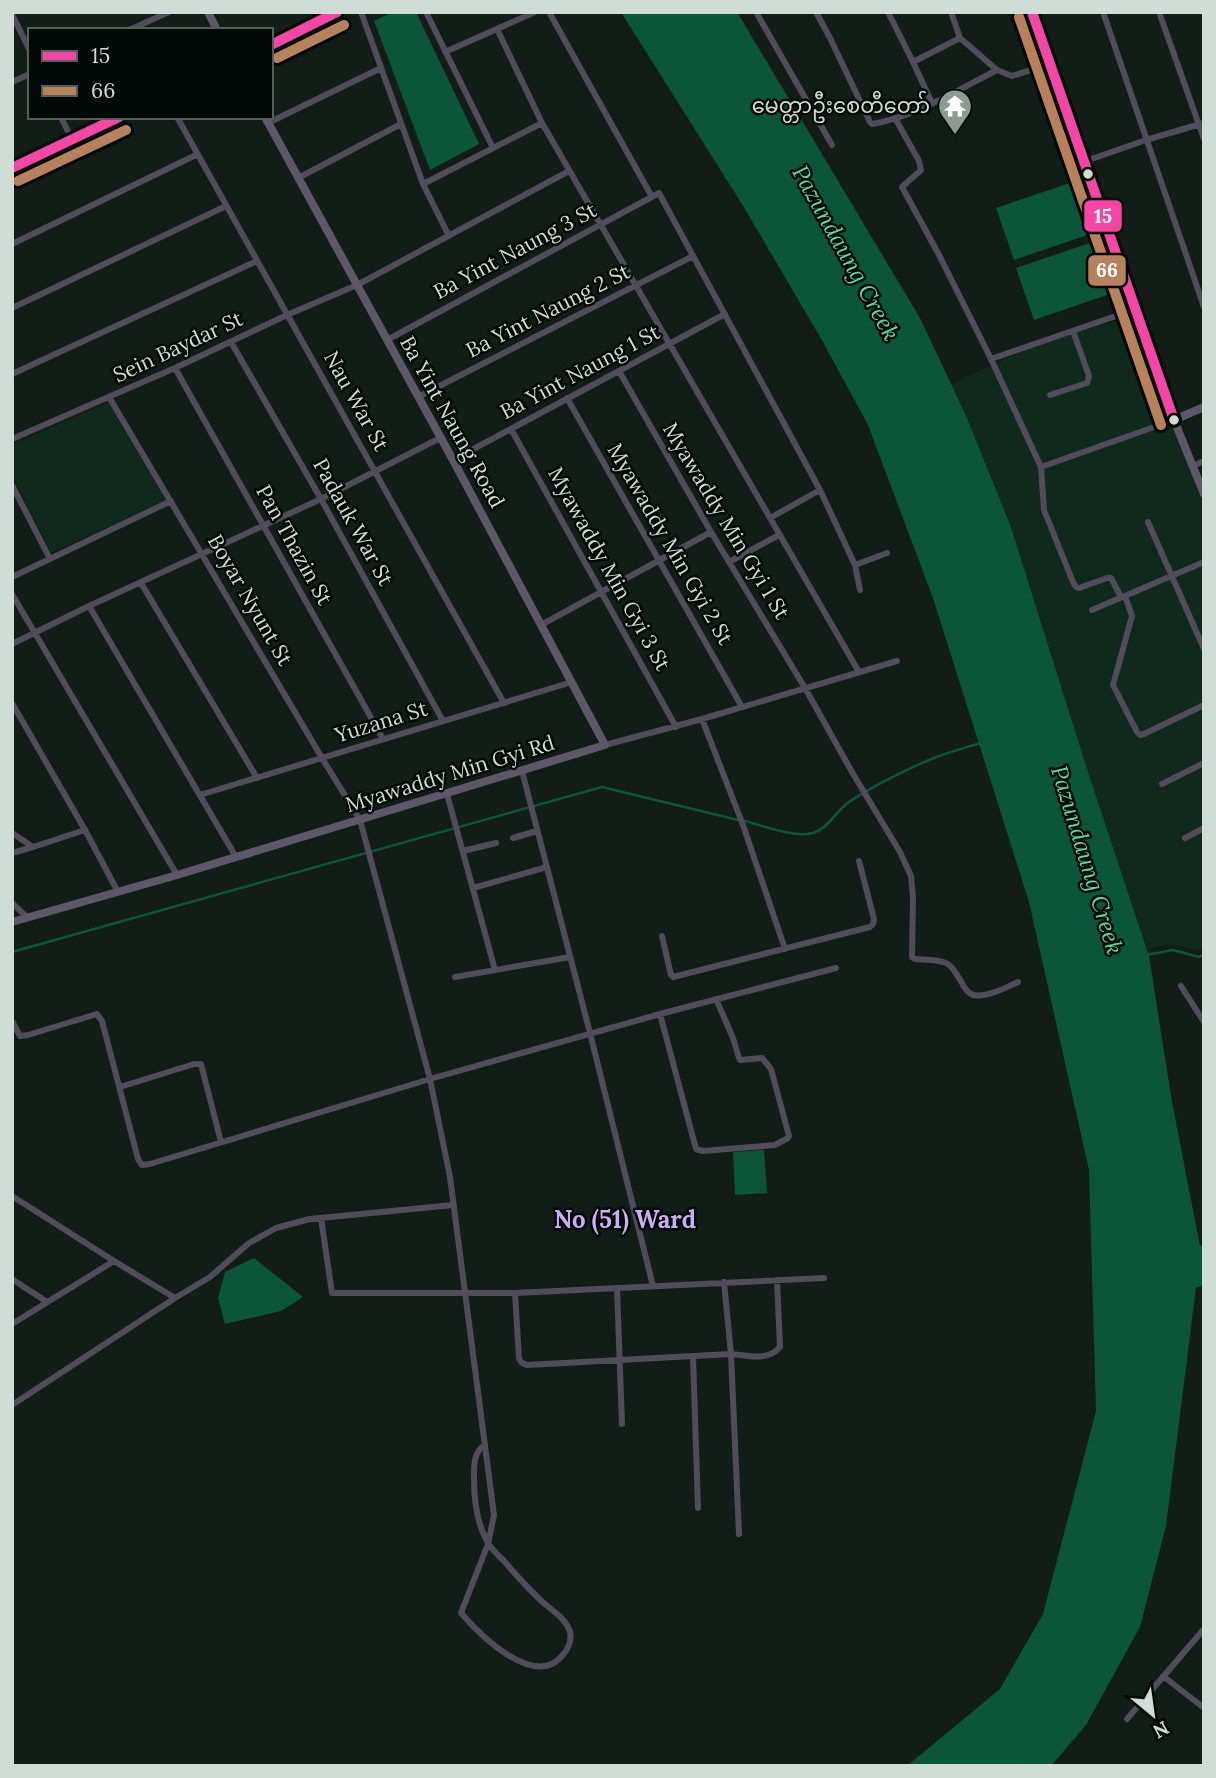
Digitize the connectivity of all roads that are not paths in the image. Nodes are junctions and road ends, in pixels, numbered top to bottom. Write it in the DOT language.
graph roads {
  1 [pos="169,12"];
  2 [pos="208,12"];
  3 [pos="338,12"];
  4 [pos="361,12"];
  5 [pos="426,12"];
  6 [pos="535,12"];
  7 [pos="549,12"];
  8 [pos="756,12"];
  9 [pos="816,12"];
  10 [pos="888,12"];
  11 [pos="951,12"];
  12 [pos="1032,12"];
  13 [pos="1103,12"];
  14 [pos="1159,12"];
  15 [pos="12,13"];
  16 [pos="133,28"];
  17 [pos="216,28"];
  18 [pos="497,29"];
  19 [pos="960,38"];
  20 [pos="273,45"];
  21 [pos="28,47"];
  22 [pos="445,52"];
  23 [pos="913,62"];
  24 [pos="1050,64"];
  25 [pos="381,68"];
  26 [pos="997,70"];
  27 [pos="28,75"];
  28 [pos="12,82"];
  29 [pos="932,103"];
  30 [pos="273,117"];
  31 [pos="895,118"];
  32 [pos="62,119"];
  33 [pos="116,119"];
  34 [pos="178,119"];
  35 [pos="267,120"];
  36 [pos="542,122"];
  37 [pos="401,124"];
  38 [pos="1201,124"];
  39 [pos="1204,139"];
  40 [pos="72,140"];
  41 [pos="1146,140"];
  42 [pos="832,145"];
  43 [pos="493,148"];
  44 [pos="198,155"];
  45 [pos="1083,162"];
  46 [pos="12,168"];
  47 [pos="569,171"];
  48 [pos="298,177"];
  49 [pos="423,184"];
  50 [pos="652,197"];
  51 [pos="226,205"];
  52 [pos="601,224"];
  53 [pos="449,236"];
  54 [pos="12,244"];
  55 [pos="693,256"];
  56 [pos="257,261"];
  57 [pos="357,285"];
  58 [pos="636,285"];
  59 [pos="1204,307"];
  60 [pos="12,308"];
  61 [pos="1136,309"];
  62 [pos="725,314"];
  63 [pos="287,315"];
  64 [pos="1073,331"];
  65 [pos="387,340"];
  66 [pos="231,342"];
  67 [pos="668,344"];
  68 [pos="991,359"];
  69 [pos="175,368"];
  70 [pos="618,371"];
  71 [pos="12,374"];
  72 [pos="1050,395"];
  73 [pos="109,397"];
  74 [pos="418,397"];
  75 [pos="567,398"];
  76 [pos="1204,407"];
  77 [pos="1174,420"];
  78 [pos="510,429"];
  79 [pos="440,438"];
  80 [pos="12,439"];
  81 [pos="453,460"];
  82 [pos="1204,461"];
  83 [pos="1193,466"];
  84 [pos="1041,467"];
  85 [pos="375,471"];
  86 [pos="12,485"];
  87 [pos="820,490"];
  88 [pos="1204,494"];
  89 [pos="321,499"];
  90 [pos="171,501"];
  91 [pos="22,505"];
  92 [pos="12,509"];
  93 [pos="769,518"];
  94 [pos="1149,523"];
  95 [pos="263,527"];
  96 [pos="711,532"];
  97 [pos="779,535"];
  98 [pos="887,553"];
  99 [pos="203,554"];
  100 [pos="50,559"];
  101 [pos="659,560"];
  102 [pos="729,562"];
  103 [pos="1204,562"];
  104 [pos="855,565"];
  105 [pos="1171,575"];
  106 [pos="12,577"];
  107 [pos="141,583"];
  108 [pos="860,590"];
  109 [pos="601,592"];
  110 [pos="12,594"];
  111 [pos="1123,596"];
  112 [pos="89,606"];
  113 [pos="1092,610"];
  114 [pos="541,625"];
  115 [pos="36,632"];
  116 [pos="12,644"];
  117 [pos="1204,649"];
  118 [pos="897,661"];
  119 [pos="859,672"];
  120 [pos="572,682"];
  121 [pos="805,688"];
  122 [pos="504,703"];
  123 [pos="1204,705"];
  124 [pos="13,707"];
  125 [pos="742,707"];
  126 [pos="702,719"];
  127 [pos="443,721"];
  128 [pos="676,727"];
  129 [pos="383,739"];
  130 [pos="606,746"];
  131 [pos="322,758"];
  132 [pos="1204,763"];
  133 [pos="522,771"];
  134 [pos="257,778"];
  135 [pos="1162,784"];
  136 [pos="447,794"];
  137 [pos="200,795"];
  138 [pos="360,820"];
  139 [pos="1204,828"];
  140 [pos="85,830"];
  141 [pos="537,831"];
  142 [pos="12,833"];
  143 [pos="513,838"];
  144 [pos="1185,838"];
  145 [pos="496,843"];
  146 [pos="33,846"];
  147 [pos="463,851"];
  148 [pos="12,853"];
  149 [pos="236,857"];
  150 [pos="859,862"];
  151 [pos="547,867"];
  152 [pos="177,875"];
  153 [pos="473,888"];
  154 [pos="118,892"];
  155 [pos="12,903"];
  156 [pos="27,918"];
  157 [pos="12,922"];
  158 [pos="662,936"];
  159 [pos="785,949"];
  160 [pos="570,957"];
  161 [pos="836,968"];
  162 [pos="495,970"];
  163 [pos="455,977"];
  164 [pos="1018,982"];
  165 [pos="1181,986"];
  166 [pos="716,999"];
  167 [pos="660,1014"];
  168 [pos="12,1021"];
  169 [pos="1204,1022"];
  170 [pos="590,1033"];
  171 [pos="430,1079"];
  172 [pos="120,1087"];
  173 [pos="221,1142"];
  174 [pos="12,1196"];
  175 [pos="453,1205"];
  176 [pos="321,1218"];
  177 [pos="114,1261"];
  178 [pos="824,1278"];
  179 [pos="12,1279"];
  180 [pos="777,1280"];
  181 [pos="724,1282"];
  182 [pos="653,1286"];
  183 [pos="617,1288"];
  184 [pos="465,1293"];
  185 [pos="515,1293"];
  186 [pos="175,1298"];
  187 [pos="47,1301"];
  188 [pos="12,1324"];
  189 [pos="731,1354"];
  190 [pos="693,1356"];
  191 [pos="619,1360"];
  192 [pos="12,1405"];
  193 [pos="622,1424"];
  194 [pos="485,1445"];
  195 [pos="698,1508"];
  196 [pos="740,1534"];
  197 [pos="488,1544"];
  198 [pos="1204,1629"];
  199 [pos="1164,1676"];
  200 [pos="1204,1708"];
  201 [pos="1127,1719"];
  1 -- 16 [label="street"];
  2 -- 17 [label="main road"];
  3 -- 20 [label="main road"];
  4 -- 25 [label="street"];
  5 -- 22 [label="street"];
  6 -- 18 [label="street"];
  7 -- 50 [label="street"];
  8 -- 42 [label="street"];
  9 -- 31 [label="street"];
  10 -- 23 [label="street"];
  11 -- 19 [label="street"];
  12 -- 24 [label="main road"];
  13 -- 41 [label="street"];
  14 -- 38 [label="street"];
  15 -- 21 [label="street"];
  18 -- 22 [label="street"];
  18 -- 36 [label="street"];
  19 -- 23 [label="street"];
  19 -- 26 [label="street"];
  22 -- 43 [label="street"];
  23 -- 29 [label="street"];
  24 -- 26 [label="street"];
  24 -- 45 [label="main road"];
  25 -- 30 [label="street"];
  25 -- 37 [label="street"];
  26 -- 29 [label="street"];
  27 -- 28 [label="street"];
  29 -- 31 [label="street"];
  31 -- 68 [label="street"];
  32 -- 40 [label="street"];
  33 -- 40 [label="main road"];
  34 -- 44 [label="street, Nau War St"];
  35 -- 48 [label="main road, Ba Yint Naung Road"];
  36 -- 43 [label="street"];
  36 -- 47 [label="street"];
  37 -- 48 [label="street"];
  37 -- 49 [label="street"];
  38 -- 39 [label="street"];
  38 -- 41 [label="street"];
  40 -- 46 [label="main road"];
  41 -- 45 [label="street"];
  41 -- 59 [label="street"];
  43 -- 49 [label="street"];
  44 -- 51 [label="street, Nau War St"];
  44 -- 54 [label="street"];
  45 -- 61 [label="main road"];
  47 -- 52 [label="street"];
  47 -- 53 [label="street, Sein Baydar St"];
  48 -- 57 [label="main road, Ba Yint Naung Road"];
  49 -- 53 [label="street"];
  50 -- 52 [label="street, Ba Yint Naung 3 St"];
  50 -- 55 [label="street, Ba Yint Naung 3 St"];
  51 -- 56 [label="street, Nau War St"];
  51 -- 60 [label="street"];
  52 -- 58 [label="street"];
  52 -- 65 [label="street, Ba Yint Naung 3 St"];
  53 -- 57 [label="street, Sein Baydar St"];
  55 -- 58 [label="street, Ba Yint Naung 2 St"];
  55 -- 62 [label="street"];
  56 -- 63 [label="street, Nau War St"];
  56 -- 71 [label="street"];
  57 -- 63 [label="street, Sein Baydar St"];
  57 -- 65 [label="main road, Ba Yint Naung Road"];
  58 -- 67 [label="street"];
  58 -- 74 [label="street, Ba Yint Naung 2 St"];
  61 -- 64 [label="street"];
  61 -- 77 [label="main road"];
  62 -- 67 [label="street, Ba Yint Naung 1 St"];
  62 -- 87 [label="street"];
  63 -- 66 [label="street, Sein Baydar St"];
  63 -- 85 [label="street, Nau War St"];
  64 -- 68 [label="street"];
  64 -- 72 [label="street"];
  65 -- 74 [label="main road, Ba Yint Naung Road"];
  66 -- 69 [label="street, Sein Baydar St"];
  66 -- 89 [label="street, Padauk War St"];
  67 -- 70 [label="street, Ba Yint Naung 1 St"];
  67 -- 93 [label="street"];
  68 -- 84 [label="street"];
  69 -- 73 [label="street, Sein Baydar St"];
  69 -- 95 [label="street, Pan Thazin St"];
  70 -- 75 [label="street, Ba Yint Naung 1 St"];
  70 -- 96 [label="street, Myawaddy Min Gyi 1 St"];
  73 -- 80 [label="street, Sein Baydar St"];
  73 -- 90 [label="street, Boyar Nyunt St"];
  74 -- 79 [label="main road, Ba Yint Naung Road"];
  75 -- 78 [label="street, Ba Yint Naung 1 St"];
  75 -- 101 [label="street, Myawaddy Min Gyi 2 St"];
  76 -- 77 [label="main road"];
  77 -- 83 [label="main road"];
  77 -- 84 [label="street"];
  78 -- 81 [label="street, Ba Yint Naung 1 St"];
  78 -- 109 [label="street, Myawaddy Min Gyi 3 St"];
  79 -- 81 [label="main road, Ba Yint Naung Road"];
  79 -- 85 [label="street"];
  81 -- 114 [label="main road, Ba Yint Naung Road"];
  82 -- 83 [label="street"];
  83 -- 88 [label="main road"];
  84 -- 111 [label="street"];
  85 -- 89 [label="street"];
  85 -- 122 [label="street, Nau War St"];
  86 -- 91 [label="street"];
  87 -- 93 [label="street"];
  87 -- 104 [label="street"];
  89 -- 95 [label="street"];
  89 -- 127 [label="street, Padauk War St"];
  90 -- 99 [label="street, Boyar Nyunt St"];
  90 -- 100 [label="street"];
  91 -- 92 [label="street"];
  91 -- 100 [label="street"];
  93 -- 97 [label="street"];
  94 -- 105 [label="street"];
  95 -- 99 [label="street"];
  95 -- 129 [label="street, Pan Thazin St"];
  96 -- 101 [label="street"];
  96 -- 102 [label="street, Myawaddy Min Gyi 1 St"];
  97 -- 102 [label="street"];
  97 -- 119 [label="street"];
  98 -- 104 [label="street"];
  99 -- 107 [label="street"];
  99 -- 131 [label="street, Boyar Nyunt St"];
  100 -- 106 [label="street"];
  101 -- 109 [label="street"];
  101 -- 125 [label="street, Myawaddy Min Gyi 2 St"];
  102 -- 121 [label="street, Myawaddy Min Gyi 1 St"];
  103 -- 105 [label="street"];
  104 -- 108 [label="street"];
  105 -- 111 [label="street"];
  105 -- 117 [label="street"];
  107 -- 112 [label="street"];
  107 -- 134 [label="street"];
  109 -- 114 [label="street"];
  109 -- 128 [label="street, Myawaddy Min Gyi 3 St"];
  110 -- 115 [label="street"];
  111 -- 113 [label="street"];
  111 -- 123 [label="street"];
  112 -- 115 [label="street"];
  112 -- 137 [label="street"];
  114 -- 120 [label="main road, Ba Yint Naung Road"];
  115 -- 116 [label="street"];
  115 -- 152 [label="street"];
  118 -- 119 [label="street, Myawaddy Min Gyi Rd"];
  119 -- 121 [label="street, Myawaddy Min Gyi Rd"];
  120 -- 122 [label="street, Yuzana St"];
  120 -- 130 [label="main road, Ba Yint Naung Road"];
  121 -- 125 [label="street, Myawaddy Min Gyi Rd"];
  121 -- 164 [label="street, Myawaddy Min Gyi 1 St"];
  122 -- 127 [label="street, Yuzana St"];
  124 -- 140 [label="street"];
  125 -- 126 [label="street, Myawaddy Min Gyi Rd"];
  126 -- 128 [label="street, Myawaddy Min Gyi Rd"];
  126 -- 159 [label="street"];
  127 -- 129 [label="street, Yuzana St"];
  128 -- 130 [label="street, Myawaddy Min Gyi Rd"];
  129 -- 131 [label="street, Yuzana St"];
  130 -- 133 [label="main road, Myawaddy Min Gyi Rd"];
  131 -- 134 [label="street, Yuzana St"];
  131 -- 138 [label="street, Boyar Nyunt St"];
  132 -- 135 [label="street"];
  133 -- 136 [label="main road, Myawaddy Min Gyi Rd"];
  133 -- 141 [label="street"];
  134 -- 137 [label="street, Yuzana St"];
  136 -- 138 [label="main road, Myawaddy Min Gyi Rd"];
  136 -- 147 [label="street"];
  137 -- 149 [label="street"];
  138 -- 149 [label="main road, Myawaddy Min Gyi Rd"];
  138 -- 171 [label="street, Boyar Nyunt St"];
  139 -- 144 [label="street"];
  140 -- 146 [label="street"];
  140 -- 154 [label="street"];
  141 -- 143 [label="street"];
  141 -- 151 [label="street"];
  142 -- 146 [label="street"];
  145 -- 147 [label="street"];
  146 -- 148 [label="street"];
  147 -- 153 [label="street"];
  149 -- 152 [label="main road, Myawaddy Min Gyi Rd"];
  150 -- 159 [label="street"];
  151 -- 153 [label="street"];
  151 -- 160 [label="street"];
  152 -- 154 [label="main road, Myawaddy Min Gyi Rd"];
  153 -- 162 [label="street"];
  154 -- 156 [label="main road, Myawaddy Min Gyi Rd"];
  155 -- 156 [label="street"];
  156 -- 157 [label="main road, Myawaddy Min Gyi Rd"];
  158 -- 159 [label="street"];
  160 -- 162 [label="street"];
  160 -- 170 [label="street"];
  161 -- 166 [label="street"];
  162 -- 163 [label="street"];
  165 -- 169 [label="street"];
  166 -- 167 [label="street"];
  166 -- 167 [label="street"];
  167 -- 170 [label="street"];
  168 -- 172 [label="street"];
  170 -- 171 [label="street"];
  170 -- 182 [label="street"];
  171 -- 173 [label="street"];
  171 -- 175 [label="street, Boyar Nyunt St"];
  172 -- 173 [label="street"];
  172 -- 173 [label="street"];
  174 -- 177 [label="street"];
  175 -- 176 [label="street"];
  175 -- 184 [label="street, Boyar Nyunt St"];
  176 -- 184 [label="street"];
  176 -- 186 [label="street"];
  177 -- 186 [label="street"];
  177 -- 187 [label="street"];
  178 -- 180 [label="street"];
  179 -- 187 [label="street"];
  180 -- 181 [label="street"];
  180 -- 189 [label="street"];
  181 -- 182 [label="street"];
  181 -- 189 [label="street"];
  182 -- 183 [label="street"];
  183 -- 185 [label="street"];
  183 -- 191 [label="street"];
  184 -- 185 [label="street"];
  184 -- 194 [label="street, Boyar Nyunt St"];
  185 -- 191 [label="street"];
  186 -- 192 [label="street"];
  187 -- 188 [label="street"];
  189 -- 190 [label="street"];
  189 -- 196 [label="street"];
  190 -- 191 [label="street"];
  190 -- 195 [label="street"];
  191 -- 193 [label="street"];
  194 -- 197 [label="street, Boyar Nyunt St"];
  194 -- 197 [label="street"];
  197 -- 197 [label="street, Boyar Nyunt St"];
  198 -- 199 [label="street"];
  199 -- 200 [label="street"];
  199 -- 201 [label="street"];
}
